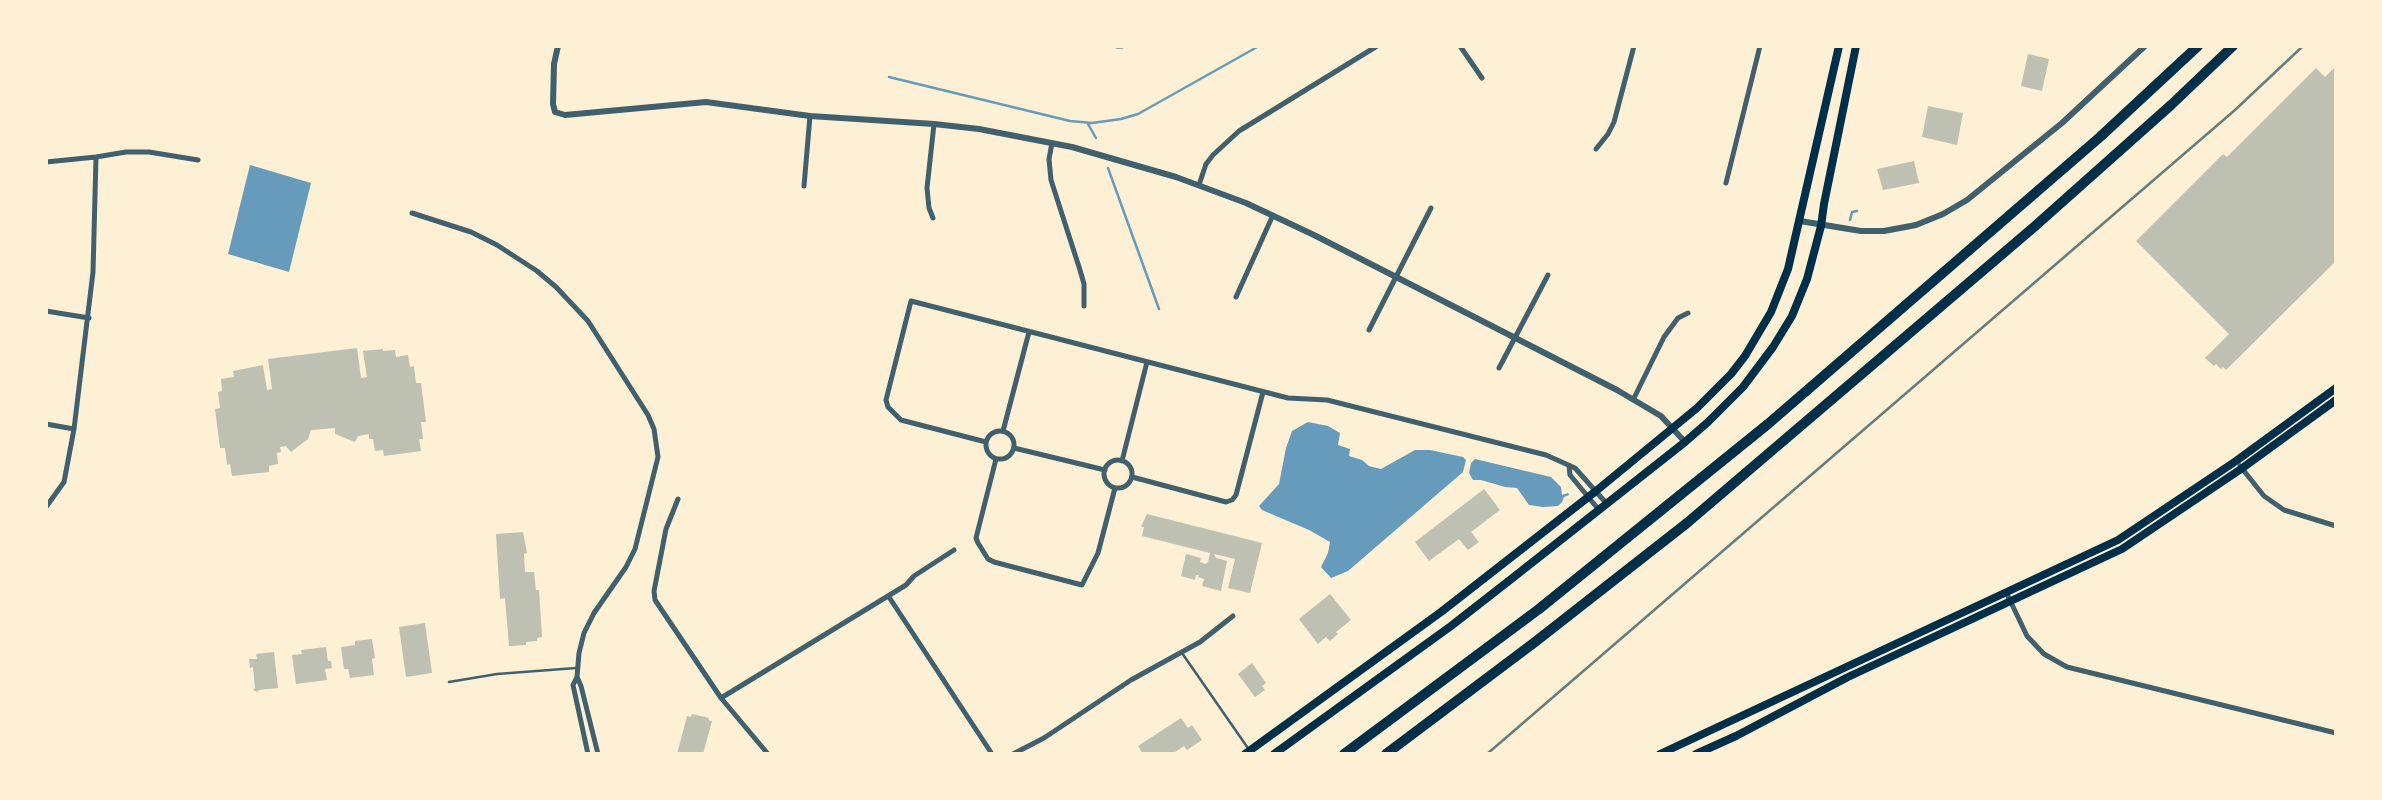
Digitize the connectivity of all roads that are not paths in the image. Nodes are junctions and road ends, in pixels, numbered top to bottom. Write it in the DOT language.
graph roads {
  1 [pos="558,46"];
  2 [pos="1117,46"];
  3 [pos="1122,46"];
  4 [pos="1377,46"];
  5 [pos="1460,46"];
  6 [pos="1634,46"];
  7 [pos="1760,46"];
  8 [pos="1839,46"];
  9 [pos="1856,46"];
  10 [pos="2146,46"];
  11 [pos="2198,46"];
  12 [pos="2233,46"];
  13 [pos="1482,78"];
  14 [pos="810,116"];
  15 [pos="934,124"];
  16 [pos="1052,143"];
  17 [pos="1596,149"];
  18 [pos="96,157"];
  19 [pos="198,160"];
  20 [pos="46,162"];
  21 [pos="1726,182"];
  22 [pos="1199,184"];
  23 [pos="804,186"];
  24 [pos="1431,208"];
  25 [pos="412,213"];
  26 [pos="1272,215"];
  27 [pos="934,218"];
  28 [pos="1800,221"];
  29 [pos="1821,226"];
  30 [pos="1548,275"];
  31 [pos="1397,277"];
  32 [pos="1236,297"];
  33 [pos="1084,306"];
  34 [pos="46,311"];
  35 [pos="1688,313"];
  36 [pos="89,318"];
  37 [pos="1370,330"];
  38 [pos="1029,332"];
  39 [pos="1516,338"];
  40 [pos="1146,362"];
  41 [pos="1499,368"];
  42 [pos="2336,388"];
  43 [pos="1263,392"];
  44 [pos="1634,398"];
  45 [pos="2336,400"];
  46 [pos="46,424"];
  47 [pos="1674,428"];
  48 [pos="74,429"];
  49 [pos="1003,431"];
  50 [pos="986,442"];
  51 [pos="1685,442"];
  52 [pos="1014,448"];
  53 [pos="996,458"];
  54 [pos="1122,461"];
  55 [pos="2236,461"];
  56 [pos="1569,466"];
  57 [pos="2241,468"];
  58 [pos="1105,470"];
  59 [pos="1132,477"];
  60 [pos="1115,488"];
  61 [pos="1596,491"];
  62 [pos="1588,497"];
  63 [pos="678,499"];
  64 [pos="1607,504"];
  65 [pos="46,507"];
  66 [pos="1599,510"];
  67 [pos="2336,526"];
  68 [pos="954,550"];
  69 [pos="2007,594"];
  70 [pos="889,597"];
  71 [pos="2010,602"];
  72 [pos="1233,616"];
  73 [pos="1182,653"];
  74 [pos="577,668"];
  75 [pos="577,677"];
  76 [pos="449,682"];
  77 [pos="721,698"];
  78 [pos="2336,733"];
  79 [pos="1249,753"];
  80 [pos="588,754"];
  81 [pos="598,754"];
  82 [pos="768,754"];
  83 [pos="992,754"];
  84 [pos="1013,754"];
  85 [pos="1274,754"];
  86 [pos="1344,754"];
  87 [pos="1386,754"];
  88 [pos="1660,754"];
  89 [pos="1696,754"];
  1 -- 14 [label="street"];
  2 -- 3 [label="street"];
  4 -- 22 [label="street"];
  5 -- 13 [label="street"];
  6 -- 17 [label="street"];
  7 -- 21 [label="street"];
  8 -- 28 [label="main road"];
  9 -- 29 [label="main road"];
  10 -- 29 [label="street"];
  11 -- 86 [label="highway"];
  12 -- 87 [label="highway"];
  14 -- 15 [label="street"];
  14 -- 23 [label="street"];
  15 -- 16 [label="street"];
  15 -- 27 [label="street"];
  16 -- 22 [label="street"];
  16 -- 33 [label="street"];
  18 -- 19 [label="street"];
  18 -- 20 [label="street"];
  18 -- 36 [label="street"];
  22 -- 26 [label="street"];
  24 -- 31 [label="street"];
  25 -- 74 [label="street"];
  26 -- 31 [label="street"];
  26 -- 32 [label="street"];
  28 -- 29 [label="street"];
  28 -- 47 [label="main road"];
  29 -- 51 [label="main road"];
  30 -- 39 [label="street"];
  31 -- 37 [label="street"];
  31 -- 39 [label="street"];
  34 -- 36 [label="street"];
  35 -- 44 [label="street"];
  36 -- 48 [label="street"];
  38 -- 40 [label="street"];
  38 -- 49 [label="street"];
  38 -- 50 [label="street"];
  39 -- 41 [label="street"];
  39 -- 44 [label="street"];
  40 -- 43 [label="street"];
  40 -- 54 [label="street"];
  42 -- 55 [label="main road"];
  43 -- 56 [label="street"];
  43 -- 59 [label="street"];
  44 -- 47 [label="street"];
  45 -- 57 [label="main road"];
  46 -- 48 [label="street"];
  47 -- 51 [label="street"];
  47 -- 61 [label="main road"];
  48 -- 65 [label="street"];
  49 -- 50 [label="street"];
  49 -- 52 [label="street"];
  50 -- 53 [label="street"];
  51 -- 64 [label="main road"];
  52 -- 53 [label="street"];
  52 -- 58 [label="street"];
  53 -- 60 [label="street"];
  54 -- 58 [label="street"];
  54 -- 59 [label="street"];
  55 -- 57 [label="street"];
  55 -- 69 [label="main road"];
  56 -- 61 [label="street"];
  56 -- 62 [label="street"];
  57 -- 67 [label="street"];
  57 -- 71 [label="main road"];
  58 -- 60 [label="street"];
  59 -- 60 [label="street"];
  61 -- 62 [label="main road"];
  61 -- 64 [label="street"];
  62 -- 66 [label="street"];
  62 -- 79 [label="main road"];
  63 -- 77 [label="street"];
  64 -- 66 [label="main road"];
  66 -- 85 [label="main road"];
  68 -- 70 [label="street"];
  69 -- 71 [label="street"];
  69 -- 88 [label="main road"];
  70 -- 77 [label="street"];
  70 -- 83 [label="street"];
  71 -- 78 [label="street"];
  71 -- 89 [label="main road"];
  72 -- 73 [label="street"];
  73 -- 79 [label="lane"];
  73 -- 84 [label="street"];
  74 -- 75 [label="street"];
  74 -- 76 [label="lane"];
  75 -- 80 [label="street"];
  75 -- 81 [label="street"];
  77 -- 82 [label="street"];
}
